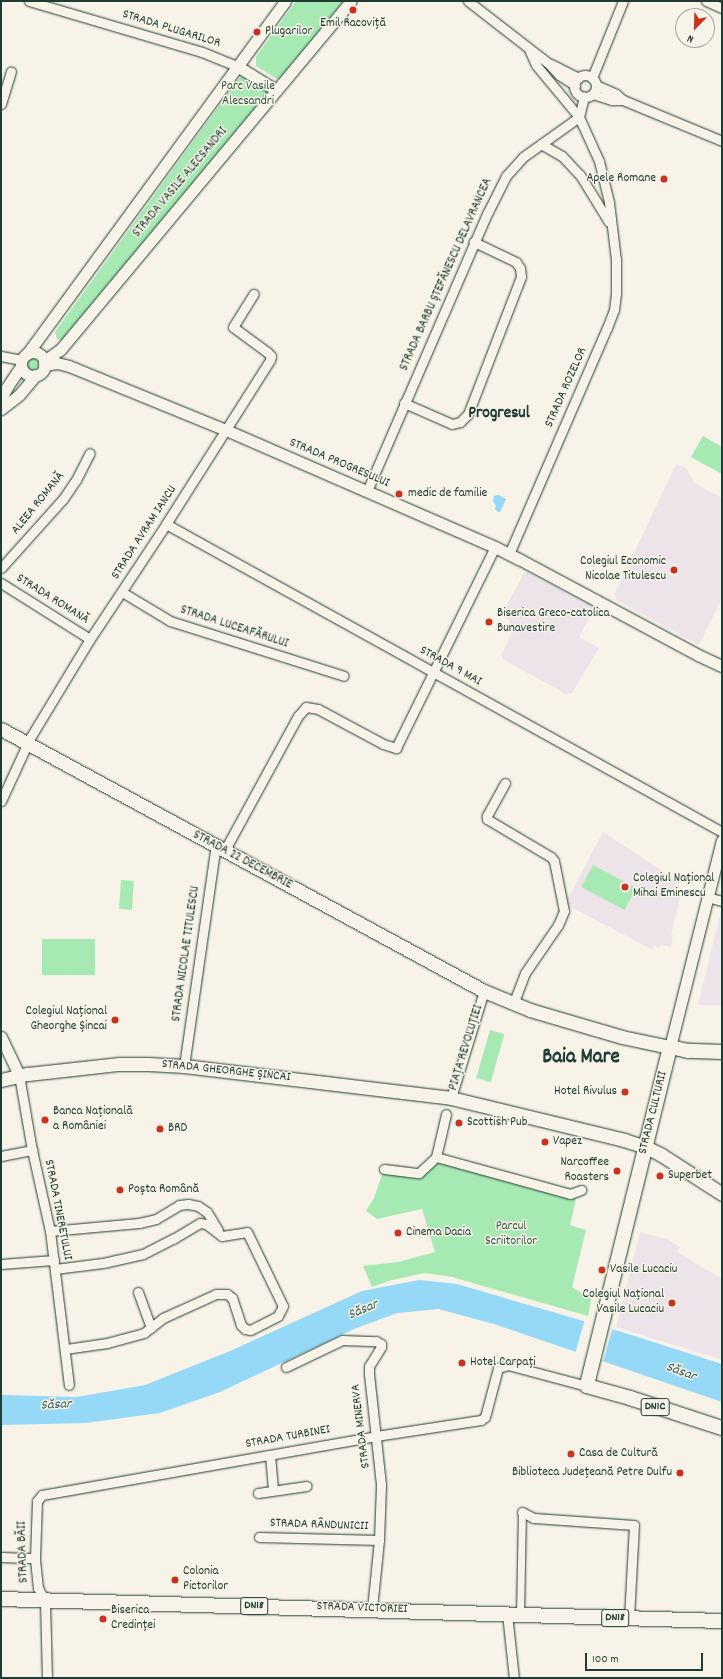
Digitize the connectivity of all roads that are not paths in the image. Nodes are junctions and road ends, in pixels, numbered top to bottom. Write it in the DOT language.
graph roads {
  1 [pos="29,1"];
  2 [pos="285,1"];
  3 [pos="351,1"];
  4 [pos="468,1"];
  5 [pos="623,1"];
  6 [pos="706,1"];
  7 [pos="722,8"];
  8 [pos="529,48"];
  9 [pos="237,66"];
  10 [pos="11,72"];
  11 [pos="577,82"];
  12 [pos="591,88"];
  13 [pos="276,90"];
  14 [pos="1,104"];
  15 [pos="579,117"];
  16 [pos="722,141"];
  17 [pos="541,144"];
  18 [pos="611,225"];
  19 [pos="474,242"];
  20 [pos="254,294"];
  21 [pos="1,356"];
  22 [pos="23,360"];
  23 [pos="44,363"];
  24 [pos="36,376"];
  25 [pos="1,399"];
  26 [pos="404,403"];
  27 [pos="1,409"];
  28 [pos="226,430"];
  29 [pos="90,453"];
  30 [pos="367,491"];
  31 [pos="166,524"];
  32 [pos="495,547"];
  33 [pos="509,554"];
  34 [pos="1,568"];
  35 [pos="1,583"];
  36 [pos="122,592"];
  37 [pos="90,639"];
  38 [pos="722,666"];
  39 [pos="434,673"];
  40 [pos="344,676"];
  41 [pos="1,729"];
  42 [pos="27,743"];
  43 [pos="505,783"];
  44 [pos="1,800"];
  45 [pos="722,832"];
  46 [pos="722,840"];
  47 [pos="222,850"];
  48 [pos="707,897"];
  49 [pos="722,900"];
  50 [pos="484,991"];
  51 [pos="513,1004"];
  52 [pos="1,1037"];
  53 [pos="670,1048"];
  54 [pos="722,1052"];
  55 [pos="184,1066"];
  56 [pos="19,1076"];
  57 [pos="1,1080"];
  58 [pos="451,1098"];
  59 [pos="446,1114"];
  60 [pos="646,1148"];
  61 [pos="32,1150"];
  62 [pos="1,1156"];
  63 [pos="436,1157"];
  64 [pos="384,1169"];
  65 [pos="581,1190"];
  66 [pos="722,1194"];
  67 [pos="50,1230"];
  68 [pos="222,1236"];
  69 [pos="1,1264"];
  70 [pos="54,1264"];
  71 [pos="138,1292"];
  72 [pos="151,1328"];
  73 [pos="66,1349"];
  74 [pos="286,1367"];
  75 [pos="69,1385"];
  76 [pos="587,1386"];
  77 [pos="722,1428"];
  78 [pos="376,1436"];
  79 [pos="270,1455"];
  80 [pos="306,1486"];
  81 [pos="273,1490"];
  82 [pos="258,1493"];
  83 [pos="37,1501"];
  84 [pos="522,1512"];
  85 [pos="259,1537"];
  86 [pos="379,1540"];
  87 [pos="1,1557"];
  88 [pos="35,1558"];
  89 [pos="1,1599"];
  90 [pos="45,1601"];
  91 [pos="372,1609"];
  92 [pos="514,1614"];
  93 [pos="629,1618"];
  94 [pos="722,1621"];
  95 [pos="46,1678"];
  96 [pos="514,1678"];
  1 -- 9 [label="street, STRADA PLUGARILOR"];
  2 -- 9 [label="street, STRADA VASILE ALECSANDRI"];
  3 -- 13 [label="street, STRADA VASILE ALECSANDRI"];
  4 -- 8 [label="street"];
  5 -- 12 [label="street"];
  6 -- 7 [label="street"];
  8 -- 11 [label="street"];
  8 -- 15 [label="street, STRADA ROZELOR"];
  9 -- 13 [label="street"];
  9 -- 22 [label="street, STRADA VASILE ALECSANDRI"];
  10 -- 14 [label="street"];
  11 -- 12 [label="street"];
  11 -- 12 [label="street"];
  12 -- 15 [label="street"];
  12 -- 16 [label="street"];
  13 -- 23 [label="street, STRADA VASILE ALECSANDRI"];
  15 -- 17 [label="street, STRADA BARBU ȘTEFĂNESCU DELAVRANCEA"];
  15 -- 18 [label="street, STRADA ROZELOR"];
  17 -- 18 [label="street, STRADA ROZELOR"];
  17 -- 19 [label="street, STRADA BARBU ȘTEFĂNESCU DELAVRANCEA"];
  18 -- 33 [label="street, STRADA ROZELOR"];
  19 -- 26 [label="street, STRADA BARBU ȘTEFĂNESCU DELAVRANCEA"];
  19 -- 26 [label="street"];
  20 -- 28 [label="street, STRADA AVRAM IANCU"];
  21 -- 22 [label="street"];
  22 -- 23 [label="street"];
  22 -- 24 [label="street"];
  22 -- 25 [label="street, STRADA VASILE ALECSANDRI"];
  23 -- 24 [label="street"];
  23 -- 28 [label="street, STRADA PROGRESULUI"];
  24 -- 27 [label="street"];
  26 -- 30 [label="street, STRADA BARBU ȘTEFĂNESCU DELAVRANCEA"];
  28 -- 30 [label="street, STRADA PROGRESULUI"];
  28 -- 31 [label="street, STRADA AVRAM IANCU"];
  29 -- 34 [label="street, ALEEA ROMANĂ"];
  30 -- 32 [label="street, STRADA PROGRESULUI"];
  31 -- 36 [label="street, STRADA AVRAM IANCU"];
  31 -- 39 [label="street, STRADA 9 MAI"];
  32 -- 33 [label="street, STRADA PROGRESULUI"];
  32 -- 39 [label="street"];
  33 -- 38 [label="street, STRADA PROGRESULUI"];
  35 -- 37 [label="street, STRADA ROMANĂ"];
  36 -- 37 [label="street, STRADA AVRAM IANCU"];
  36 -- 40 [label="street, STRADA LUCEAFĂRULUI"];
  37 -- 42 [label="street, STRADA AVRAM IANCU"];
  39 -- 45 [label="street, STRADA 9 MAI"];
  39 -- 47 [label="street"];
  41 -- 42 [label="main road, STRADA 22 DECEMBRIE"];
  42 -- 44 [label="street, STRADA AVRAM IANCU"];
  42 -- 47 [label="main road, STRADA 22 DECEMBRIE"];
  43 -- 51 [label="street"];
  46 -- 48 [label="street, STRADA CULTURII"];
  47 -- 50 [label="main road, STRADA 22 DECEMBRIE"];
  47 -- 55 [label="street, STRADA NICOLAE TITULESCU"];
  48 -- 49 [label="street"];
  48 -- 53 [label="street, STRADA CULTURII"];
  50 -- 51 [label="main road, PIAȚA REVOLUȚIEI"];
  50 -- 58 [label="street, PIAȚA REVOLUȚIEI"];
  51 -- 53 [label="main road, PIAȚA REVOLUȚIEI"];
  52 -- 56 [label="street"];
  53 -- 54 [label="main road"];
  53 -- 60 [label="main road, STRADA CULTURII"];
  55 -- 56 [label="main road, STRADA GHEORGHE ȘINCAI"];
  55 -- 58 [label="main road, STRADA GHEORGHE ȘINCAI"];
  56 -- 57 [label="main road, STRADA GHEORGHE ȘINCAI"];
  56 -- 61 [label="street, STRADA TINERETULUI"];
  58 -- 60 [label="main road, PIAȚA REVOLUȚIEI"];
  59 -- 63 [label="street"];
  60 -- 66 [label="main road, PIAȚA REVOLUȚIEI"];
  60 -- 76 [label="main road, STRADA CULTURII"];
  61 -- 62 [label="street"];
  61 -- 67 [label="street, STRADA TINERETULUI"];
  63 -- 64 [label="street"];
  63 -- 65 [label="street"];
  67 -- 68 [label="street"];
  67 -- 70 [label="street, STRADA TINERETULUI"];
  68 -- 70 [label="street"];
  68 -- 72 [label="street"];
  69 -- 70 [label="street"];
  70 -- 73 [label="street, STRADA TINERETULUI"];
  71 -- 72 [label="street"];
  72 -- 73 [label="street"];
  73 -- 75 [label="street, STRADA TINERETULUI"];
  74 -- 78 [label="street, STRADA MINERVA"];
  76 -- 77 [label="main road, DN1C"];
  76 -- 78 [label="street, STRADA TURBINEI / DN1C"];
  78 -- 79 [label="street, STRADA TURBINEI"];
  78 -- 86 [label="street, STRADA MINERVA"];
  79 -- 81 [label="street"];
  79 -- 83 [label="street, STRADA TURBINEI"];
  80 -- 81 [label="street"];
  81 -- 82 [label="street"];
  83 -- 88 [label="street, STRADA BĂII"];
  84 -- 92 [label="street"];
  84 -- 93 [label="street"];
  85 -- 86 [label="street, STRADA RÂNDUNICII"];
  86 -- 91 [label="street, STRADA MINERVA"];
  87 -- 88 [label="street"];
  88 -- 90 [label="street, STRADA BĂII"];
  89 -- 90 [label="main road, STRADA VICTORIEI / DN18"];
  90 -- 91 [label="main road, STRADA VICTORIEI / DN18"];
  90 -- 95 [label="street"];
  91 -- 92 [label="main road, STRADA VICTORIEI / DN18"];
  92 -- 93 [label="main road, STRADA VICTORIEI / DN18"];
  92 -- 96 [label="street"];
  93 -- 94 [label="main road, STRADA VICTORIEI / DN18"];
}
